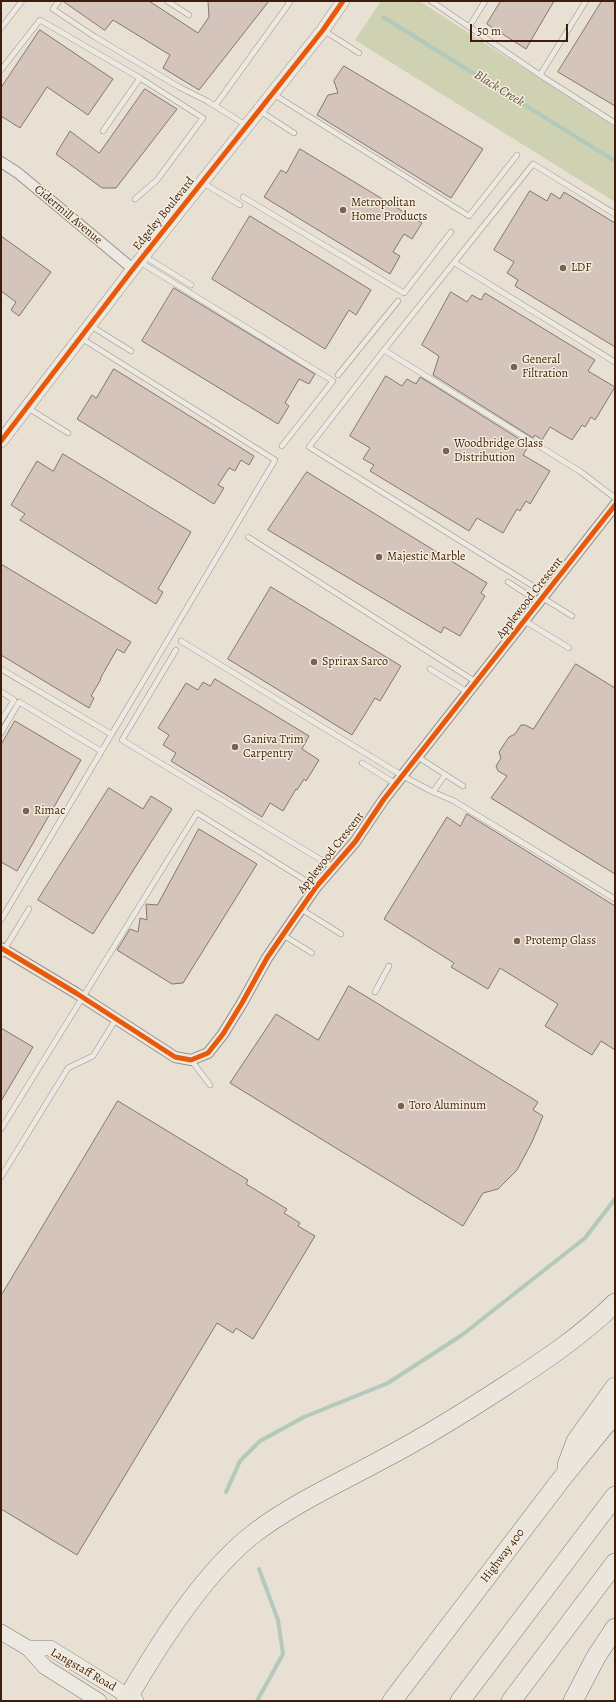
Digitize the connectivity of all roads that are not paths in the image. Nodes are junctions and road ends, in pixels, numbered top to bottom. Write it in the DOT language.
graph roads {
  1 [pos="22,1"];
  2 [pos="59,1"];
  3 [pos="167,1"];
  4 [pos="288,1"];
  5 [pos="343,1"];
  6 [pos="431,1"];
  7 [pos="485,1"];
  8 [pos="586,1"];
  9 [pos="189,15"];
  10 [pos="469,27"];
  11 [pos="1,28"];
  12 [pos="323,30"];
  13 [pos="359,53"];
  14 [pos="1,70"];
  15 [pos="540,75"];
  16 [pos="140,78"];
  17 [pos="273,93"];
  18 [pos="215,106"];
  19 [pos="259,111"];
  20 [pos="615,123"];
  21 [pos="247,126"];
  22 [pos="103,131"];
  23 [pos="294,133"];
  24 [pos="517,155"];
  25 [pos="1,162"];
  26 [pos="202,182"];
  27 [pos="244,197"];
  28 [pos="135,200"];
  29 [pos="240,205"];
  30 [pos="615,214"];
  31 [pos="451,232"];
  32 [pos="139,262"];
  33 [pos="455,263"];
  34 [pos="191,285"];
  35 [pos="398,301"];
  36 [pos="90,326"];
  37 [pos="80,338"];
  38 [pos="384,350"];
  39 [pos="131,351"];
  40 [pos="615,362"];
  41 [pos="338,375"];
  42 [pos="28,407"];
  43 [pos="68,433"];
  44 [pos="1,441"];
  45 [pos="282,446"];
  46 [pos="615,498"];
  47 [pos="615,505"];
  48 [pos="248,537"];
  49 [pos="508,582"];
  50 [pos="543,598"];
  51 [pos="572,616"];
  52 [pos="525,621"];
  53 [pos="181,641"];
  54 [pos="568,648"];
  55 [pos="176,650"];
  56 [pos="1,668"];
  57 [pos="430,669"];
  58 [pos="477,683"];
  59 [pos="1,692"];
  60 [pos="469,693"];
  61 [pos="1,721"];
  62 [pos="1,733"];
  63 [pos="111,734"];
  64 [pos="101,751"];
  65 [pos="418,757"];
  66 [pos="362,763"];
  67 [pos="445,775"];
  68 [pos="403,776"];
  69 [pos="396,784"];
  70 [pos="463,786"];
  71 [pos="433,792"];
  72 [pos="333,867"];
  73 [pos="316,887"];
  74 [pos="615,899"];
  75 [pos="29,909"];
  76 [pos="301,909"];
  77 [pos="1,920"];
  78 [pos="341,934"];
  79 [pos="282,935"];
  80 [pos="2,951"];
  81 [pos="312,953"];
  82 [pos="389,966"];
  83 [pos="375,992"];
  84 [pos="82,998"];
  85 [pos="116,1019"];
  86 [pos="191,1060"];
  87 [pos="210,1085"];
  88 [pos="1,1129"];
  89 [pos="1,1177"];
  90 [pos="615,1303"];
  91 [pos="615,1386"];
  92 [pos="615,1413"];
  93 [pos="563,1478"];
  94 [pos="615,1496"];
  95 [pos="615,1563"];
  96 [pos="615,1628"];
  97 [pos="1,1632"];
  98 [pos="28,1648"];
  99 [pos="130,1700"];
  100 [pos="99,1701"];
  101 [pos="392,1701"];
  102 [pos="460,1701"];
  103 [pos="511,1701"];
  104 [pos="573,1701"];
  1 -- 11 [label="lane"];
  2 -- 18 [label="lane"];
  3 -- 9 [label="lane"];
  4 -- 18 [label="lane"];
  5 -- 12 [label="street, Edgeley Boulevard"];
  6 -- 10 [label="lane"];
  7 -- 10 [label="lane"];
  8 -- 15 [label="lane"];
  10 -- 15 [label="lane"];
  12 -- 13 [label="lane"];
  12 -- 17 [label="street, Edgeley Boulevard"];
  14 -- 16 [label="lane"];
  15 -- 20 [label="lane"];
  16 -- 22 [label="lane"];
  16 -- 28 [label="lane"];
  17 -- 19 [label="street, Edgeley Boulevard"];
  17 -- 24 [label="lane"];
  18 -- 21 [label="lane"];
  19 -- 21 [label="street, Edgeley Boulevard"];
  19 -- 23 [label="lane"];
  21 -- 26 [label="street, Edgeley Boulevard"];
  25 -- 32 [label="street, Cidermill Avenue"];
  26 -- 29 [label="lane"];
  26 -- 32 [label="street, Edgeley Boulevard"];
  27 -- 31 [label="lane"];
  30 -- 33 [label="lane"];
  32 -- 34 [label="lane"];
  32 -- 36 [label="street, Edgeley Boulevard"];
  32 -- 45 [label="lane"];
  33 -- 38 [label="lane"];
  33 -- 40 [label="lane"];
  35 -- 41 [label="lane"];
  36 -- 37 [label="street, Edgeley Boulevard"];
  36 -- 39 [label="lane"];
  37 -- 42 [label="street, Edgeley Boulevard"];
  37 -- 63 [label="lane"];
  38 -- 46 [label="lane"];
  38 -- 50 [label="lane"];
  42 -- 43 [label="lane"];
  42 -- 44 [label="street, Edgeley Boulevard"];
  47 -- 50 [label="street, Applewood Crescent"];
  48 -- 58 [label="lane"];
  49 -- 50 [label="lane"];
  50 -- 51 [label="lane"];
  50 -- 52 [label="street, Applewood Crescent"];
  52 -- 54 [label="lane"];
  52 -- 58 [label="street, Applewood Crescent"];
  53 -- 68 [label="lane"];
  55 -- 72 [label="lane"];
  56 -- 63 [label="lane"];
  57 -- 60 [label="lane"];
  58 -- 60 [label="street, Applewood Crescent"];
  59 -- 61 [label="lane"];
  60 -- 65 [label="street, Applewood Crescent"];
  62 -- 64 [label="lane"];
  63 -- 64 [label="lane"];
  64 -- 77 [label="lane"];
  65 -- 67 [label="lane"];
  65 -- 68 [label="street, Applewood Crescent"];
  66 -- 69 [label="lane"];
  67 -- 70 [label="lane"];
  67 -- 71 [label="lane"];
  68 -- 69 [label="street, Applewood Crescent"];
  68 -- 71 [label="lane"];
  69 -- 72 [label="street, Applewood Crescent"];
  71 -- 74 [label="lane"];
  72 -- 73 [label="street, Applewood Crescent"];
  73 -- 76 [label="street, Applewood Crescent"];
  73 -- 84 [label="lane"];
  75 -- 80 [label="lane"];
  76 -- 78 [label="lane"];
  76 -- 79 [label="street, Applewood Crescent"];
  79 -- 81 [label="lane"];
  79 -- 86 [label="street, Applewood Crescent"];
  80 -- 84 [label="street"];
  82 -- 83 [label="lane"];
  84 -- 85 [label="street"];
  84 -- 88 [label="lane"];
  85 -- 86 [label="street"];
  85 -- 89 [label="lane"];
  86 -- 87 [label="lane"];
  90 -- 99 [label="highway"];
  91 -- 93 [label="highway"];
  92 -- 93 [label="highway, Highway 400"];
  93 -- 101 [label="highway, Highway 400"];
  94 -- 102 [label="highway"];
  95 -- 103 [label="highway"];
  96 -- 104 [label="highway"];
  97 -- 98 [label="main road, Langstaff Road"];
  98 -- 99 [label="main road, Langstaff Road"];
  98 -- 100 [label="main road, Langstaff Road"];
}
